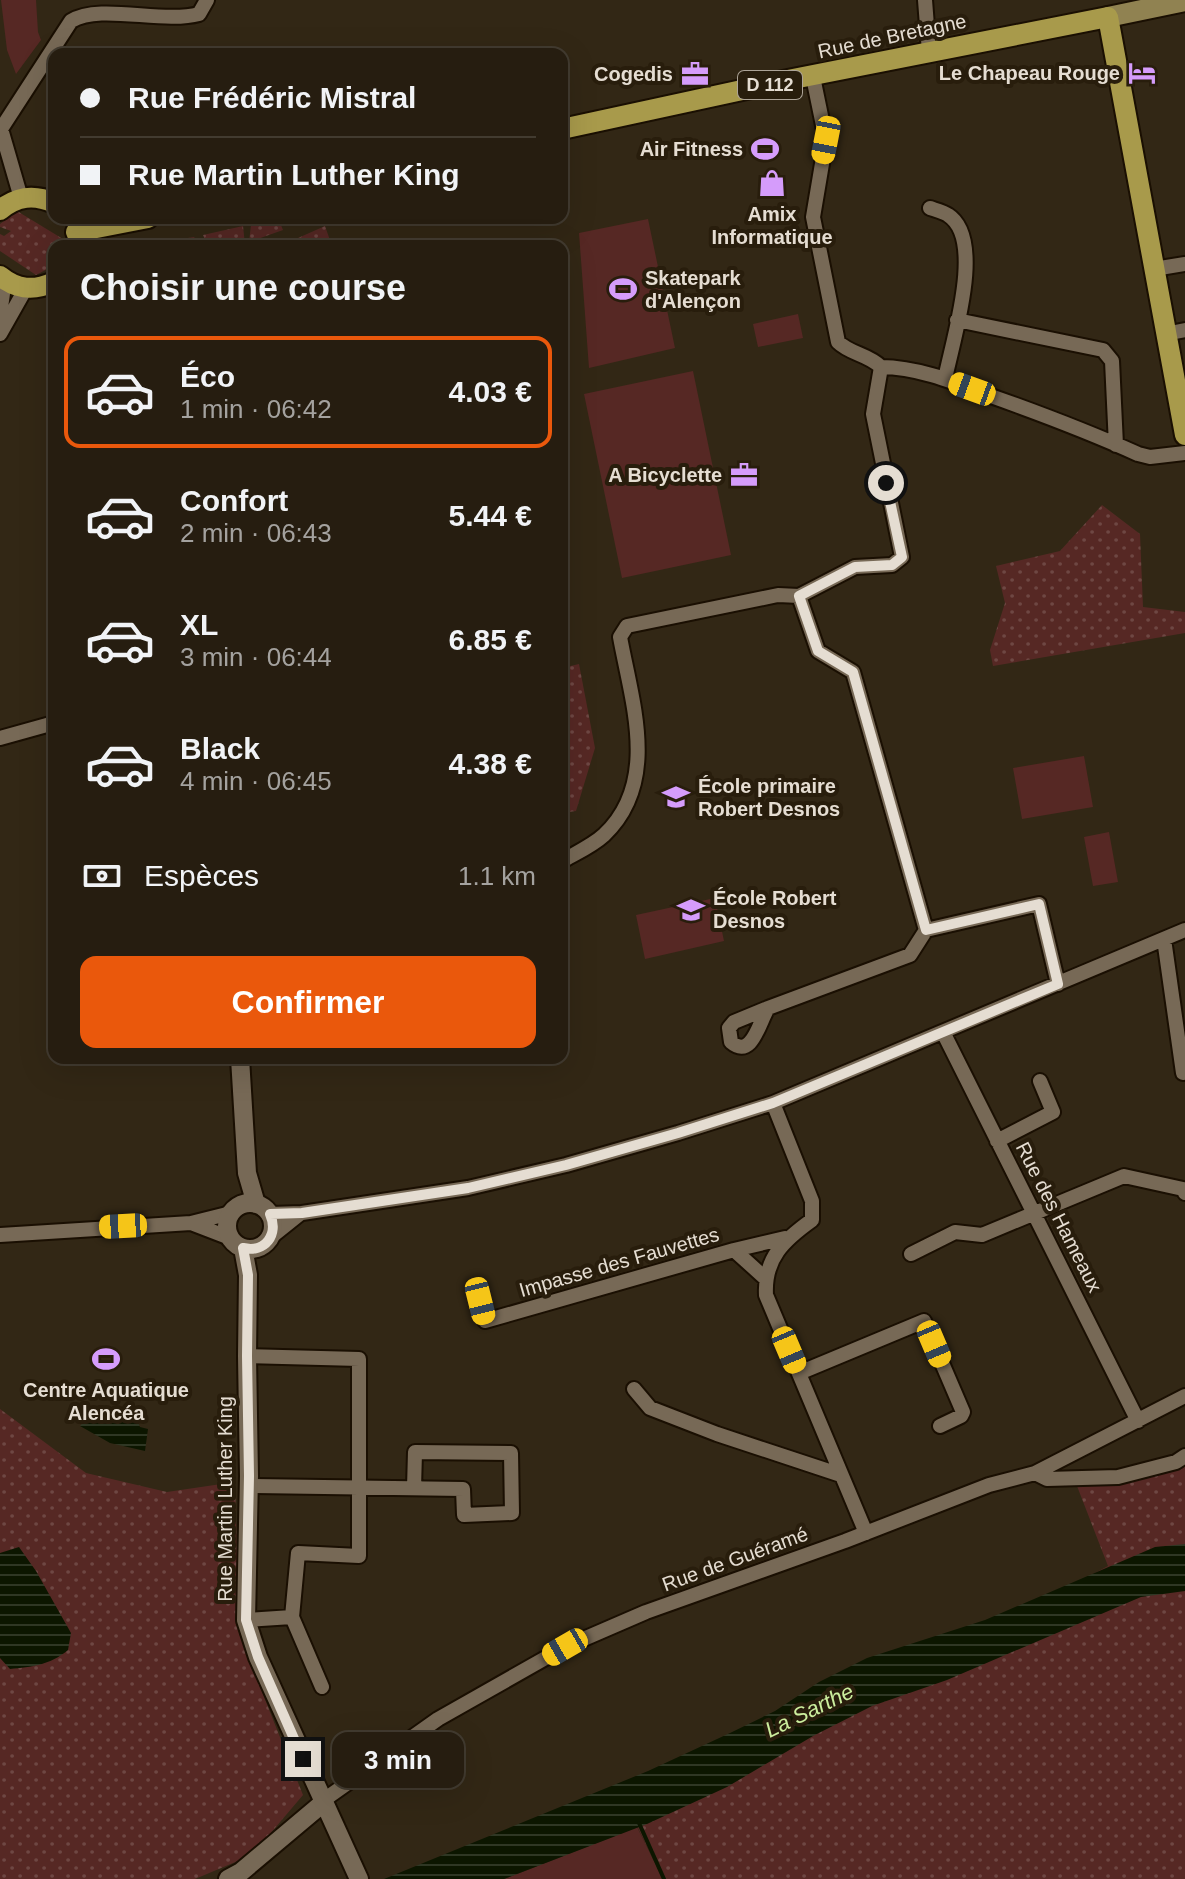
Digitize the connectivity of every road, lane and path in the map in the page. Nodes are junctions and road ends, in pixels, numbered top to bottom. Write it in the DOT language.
graph roads {
  1 [pos="207,0"];
  2 [pos="925,0"];
  3 [pos="1185,1"];
  4 [pos="1108,17"];
  5 [pos="54,48"];
  6 [pos="929,52"];
  7 [pos="48,56"];
  8 [pos="813,77"];
  9 [pos="568,128"];
  10 [pos="1,129"];
  11 [pos="21,198"];
  12 [pos="48,201"];
  13 [pos="930,208"];
  14 [pos="0,210"];
  15 [pos="117,224"];
  16 [pos="75,232"];
  17 [pos="1185,264"];
  18 [pos="1154,269"];
  19 [pos="3,278"];
  20 [pos="48,285"];
  21 [pos="26,288"];
  22 [pos="0,314"];
  23 [pos="957,320"];
  24 [pos="1175,332"];
  25 [pos="0,334"];
  26 [pos="881,367"];
  27 [pos="945,379"];
  28 [pos="1185,435"];
  29 [pos="1116,445"];
  30 [pos="1185,453"];
  31 [pos="799,596"];
  32 [pos="48,725"];
  33 [pos="0,738"];
  34 [pos="568,857"];
  35 [pos="926,930"];
  36 [pos="1185,930"];
  37 [pos="1164,939"];
  38 [pos="1058,984"];
  39 [pos="768,1008"];
  40 [pos="943,1032"];
  41 [pos="240,1064"];
  42 [pos="1183,1073"];
  43 [pos="1040,1081"];
  44 [pos="773,1103"];
  45 [pos="997,1141"];
  46 [pos="1185,1193"];
  47 [pos="249,1209"];
  48 [pos="302,1213"];
  49 [pos="1035,1214"];
  50 [pos="191,1223"];
  51 [pos="0,1235"];
  52 [pos="785,1238"];
  53 [pos="251,1243"];
  54 [pos="734,1250"];
  55 [pos="911,1254"];
  56 [pos="765,1278"];
  57 [pos="480,1301"];
  58 [pos="247,1356"];
  59 [pos="799,1373"];
  60 [pos="634,1389"];
  61 [pos="1185,1396"];
  62 [pos="1138,1421"];
  63 [pos="940,1426"];
  64 [pos="1185,1456"];
  65 [pos="1035,1473"];
  66 [pos="841,1475"];
  67 [pos="249,1486"];
  68 [pos="359,1487"];
  69 [pos="414,1488"];
  70 [pos="866,1533"];
  71 [pos="292,1617"];
  72 [pos="246,1620"];
  73 [pos="322,1687"];
  74 [pos="323,1803"];
  75 [pos="228,1879"];
  76 [pos="359,1879"];
  1 -- 5 [label="street"];
  2 -- 6 [label="street"];
  3 -- 4 [label="main road, Rue de Bretagne / D 112"];
  4 -- 6 [label="main road, Rue de Bretagne / D 112"];
  4 -- 18 [label="main road"];
  6 -- 8 [label="main road, Rue de Bretagne / D 112"];
  7 -- 10 [label="street"];
  8 -- 9 [label="main road, Rue de Bretagne / D 112"];
  8 -- 26 [label="street"];
  10 -- 11 [label="street"];
  11 -- 12 [label="main road"];
  11 -- 14 [label="main road"];
  13 -- 23 [label="street"];
  15 -- 16 [label="main road"];
  17 -- 18 [label="street"];
  18 -- 24 [label="main road"];
  19 -- 21 [label="main road"];
  19 -- 22 [label="street"];
  20 -- 21 [label="main road"];
  21 -- 25 [label="street"];
  23 -- 27 [label="street"];
  23 -- 29 [label="street"];
  24 -- 28 [label="main road"];
  26 -- 27 [label="street"];
  26 -- 31 [label="street"];
  27 -- 29 [label="street"];
  29 -- 30 [label="street"];
  31 -- 34 [label="street"];
  31 -- 35 [label="street"];
  32 -- 33 [label="street"];
  35 -- 38 [label="street"];
  35 -- 39 [label="street"];
  36 -- 37 [label="street"];
  37 -- 38 [label="street"];
  37 -- 42 [label="street"];
  38 -- 40 [label="street"];
  40 -- 44 [label="street"];
  40 -- 45 [label="street, Rue des Hameaux"];
  41 -- 47 [label="street"];
  43 -- 45 [label="street"];
  44 -- 48 [label="street"];
  44 -- 52 [label="street"];
  45 -- 49 [label="street, Rue des Hameaux"];
  46 -- 49 [label="street"];
  47 -- 48 [label="street"];
  47 -- 50 [label="street"];
  47 -- 53 [label="street"];
  47 -- 53 [label="street"];
  48 -- 53 [label="street"];
  49 -- 55 [label="street"];
  49 -- 62 [label="street, Rue des Hameaux"];
  50 -- 51 [label="street"];
  50 -- 53 [label="street"];
  52 -- 54 [label="street, Impasse des Fauvettes"];
  52 -- 56 [label="street"];
  53 -- 58 [label="street, Rue Martin Luther King"];
  54 -- 56 [label="street"];
  54 -- 57 [label="street, Impasse des Fauvettes"];
  56 -- 59 [label="street"];
  58 -- 67 [label="street, Rue Martin Luther King"];
  58 -- 68 [label="street"];
  59 -- 63 [label="street"];
  59 -- 66 [label="street"];
  60 -- 66 [label="street"];
  61 -- 62 [label="street, Rue de Guéramé"];
  62 -- 65 [label="street, Rue de Guéramé"];
  64 -- 65 [label="street"];
  65 -- 70 [label="street, Rue de Guéramé"];
  66 -- 70 [label="street"];
  67 -- 68 [label="street"];
  67 -- 72 [label="street, Rue Martin Luther King"];
  68 -- 69 [label="street"];
  68 -- 71 [label="street"];
  69 -- 69 [label="street"];
  70 -- 74 [label="street, Rue de Guéramé"];
  71 -- 72 [label="street"];
  71 -- 73 [label="street"];
  72 -- 74 [label="street, Rue Martin Luther King"];
  74 -- 75 [label="street"];
  74 -- 76 [label="street, Rue Martin Luther King"];
}
